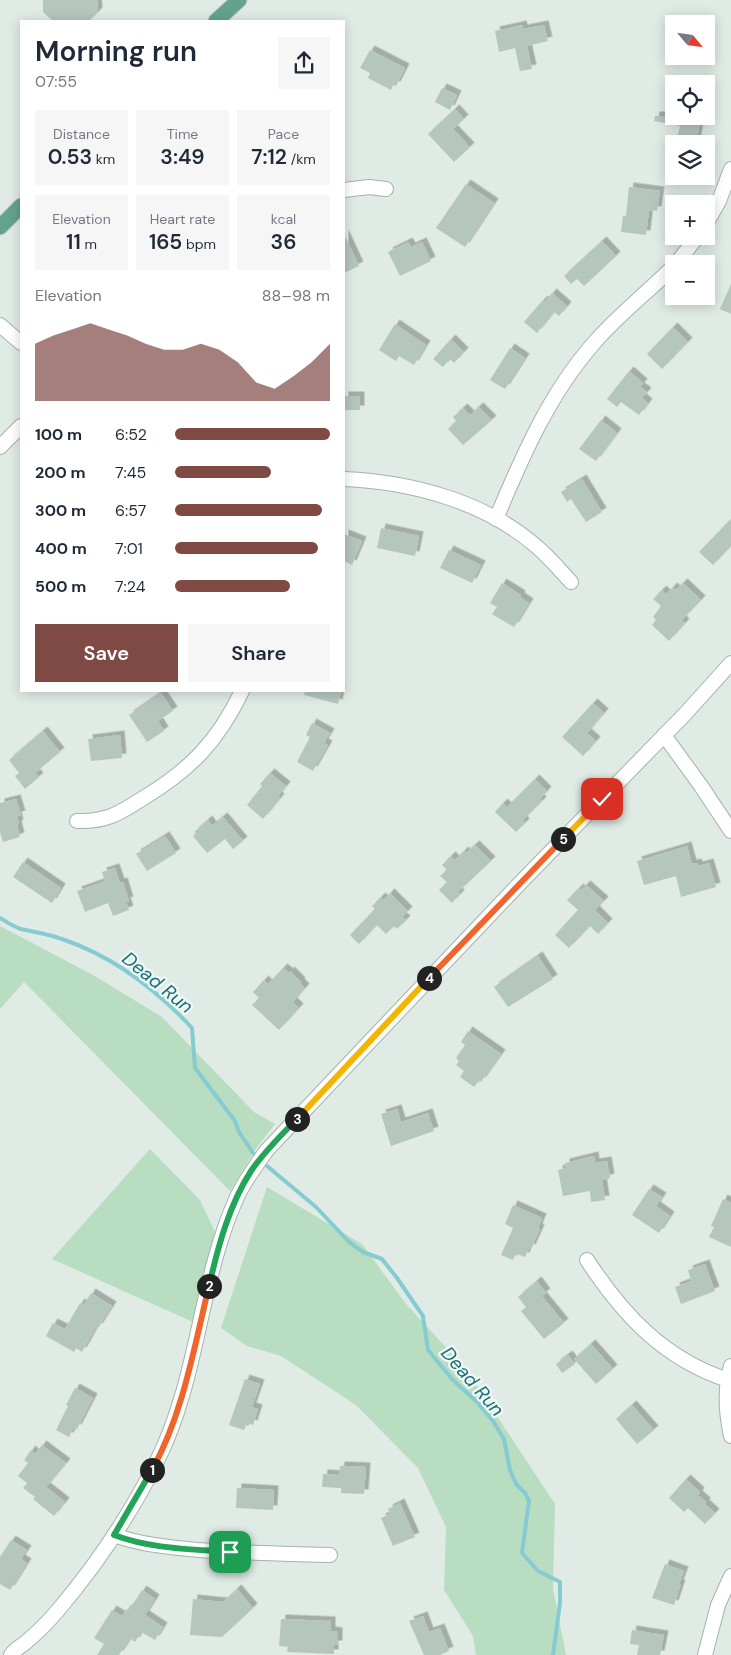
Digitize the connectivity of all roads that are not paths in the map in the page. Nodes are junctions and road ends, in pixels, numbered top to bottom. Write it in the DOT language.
graph roads {
  1 [pos="239,0"];
  2 [pos="217,20"];
  3 [pos="731,169"];
  4 [pos="386,189"];
  5 [pos="345,190"];
  6 [pos="20,207"];
  7 [pos="715,208"];
  8 [pos="0,227"];
  9 [pos="691,245"];
  10 [pos="683,255"];
  11 [pos="665,275"];
  12 [pos="0,324"];
  13 [pos="20,342"];
  14 [pos="20,427"];
  15 [pos="0,447"];
  16 [pos="345,479"];
  17 [pos="496,519"];
  18 [pos="571,582"];
  19 [pos="731,663"];
  20 [pos="241,692"];
  21 [pos="664,736"];
  22 [pos="77,821"];
  23 [pos="731,831"];
  24 [pos="587,1260"];
  25 [pos="731,1366"];
  26 [pos="728,1380"];
  27 [pos="731,1436"];
  28 [pos="114,1535"];
  29 [pos="330,1555"];
  30 [pos="731,1576"];
  31 [pos="10,1655"];
  32 [pos="705,1655"];
  1 -- 2 [label="main road"];
  3 -- 7 [label="street"];
  4 -- 5 [label="street"];
  6 -- 8 [label="main road"];
  9 -- 10 [label="street"];
  11 -- 17 [label="street"];
  12 -- 13 [label="street"];
  14 -- 15 [label="street"];
  16 -- 17 [label="street"];
  17 -- 18 [label="street"];
  19 -- 21 [label="street"];
  20 -- 22 [label="street"];
  21 -- 23 [label="street"];
  21 -- 28 [label="street"];
  24 -- 26 [label="street"];
  25 -- 26 [label="street"];
  26 -- 27 [label="street"];
  28 -- 29 [label="street"];
  28 -- 31 [label="street"];
  30 -- 32 [label="street"];
}
